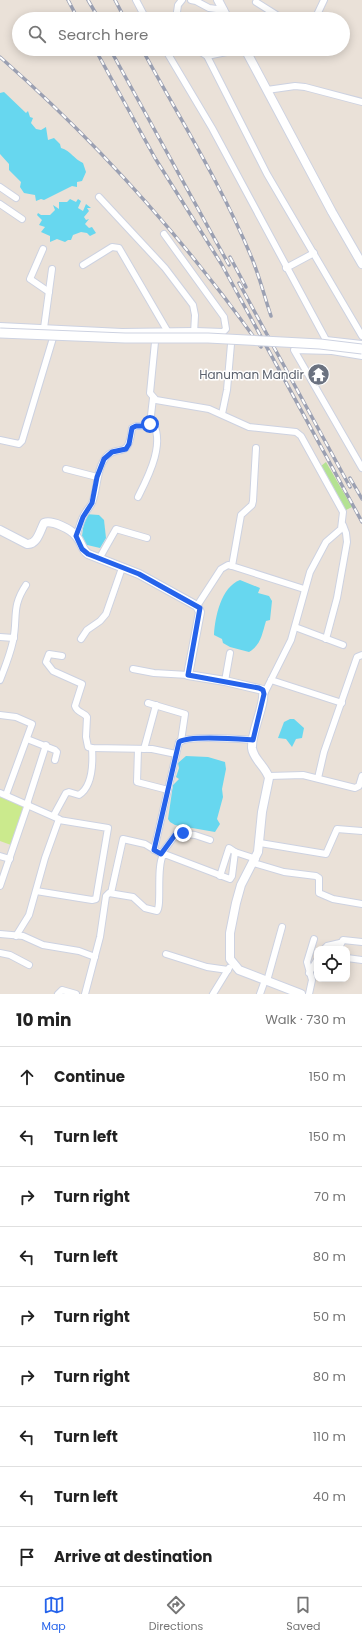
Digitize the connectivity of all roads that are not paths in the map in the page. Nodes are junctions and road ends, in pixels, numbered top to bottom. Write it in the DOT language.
graph roads {
  1 [pos="136,0"];
  2 [pos="182,0"];
  3 [pos="191,0"];
  4 [pos="218,0"];
  5 [pos="324,0"];
  6 [pos="256,2"];
  7 [pos="224,10"];
  8 [pos="142,12"];
  9 [pos="177,12"];
  10 [pos="272,12"];
  11 [pos="318,12"];
  12 [pos="170,56"];
  13 [pos="207,56"];
  14 [pos="247,56"];
  15 [pos="267,90"];
  16 [pos="362,102"];
  17 [pos="0,187"];
  18 [pos="99,197"];
  19 [pos="16,198"];
  20 [pos="0,204"];
  21 [pos="22,219"];
  22 [pos="164,234"];
  23 [pos="43,249"];
  24 [pos="314,253"];
  25 [pos="362,264"];
  26 [pos="83,265"];
  27 [pos="286,268"];
  28 [pos="52,269"];
  29 [pos="49,292"];
  30 [pos="0,326"];
  31 [pos="44,328"];
  32 [pos="194,331"];
  33 [pos="168,332"];
  34 [pos="0,333"];
  35 [pos="0,336"];
  36 [pos="362,336"];
  37 [pos="53,338"];
  38 [pos="326,340"];
  39 [pos="155,342"];
  40 [pos="194,342"];
  41 [pos="231,344"];
  42 [pos="362,344"];
  43 [pos="254,345"];
  44 [pos="362,349"];
  45 [pos="332,351"];
  46 [pos="362,356"];
  47 [pos="153,398"];
  48 [pos="222,414"];
  49 [pos="150,420"];
  50 [pos="0,440"];
  51 [pos="256,448"];
  52 [pos="361,464"];
  53 [pos="66,469"];
  54 [pos="97,477"];
  55 [pos="138,498"];
  56 [pos="343,525"];
  57 [pos="0,530"];
  58 [pos="76,536"];
  59 [pos="147,538"];
  60 [pos="99,559"];
  61 [pos="232,566"];
  62 [pos="122,568"];
  63 [pos="26,585"];
  64 [pos="304,590"];
  65 [pos="197,606"];
  66 [pos="295,627"];
  67 [pos="0,637"];
  68 [pos="14,638"];
  69 [pos="81,639"];
  70 [pos="326,639"];
  71 [pos="343,645"];
  72 [pos="230,653"];
  73 [pos="362,655"];
  74 [pos="62,656"];
  75 [pos="133,669"];
  76 [pos="188,675"];
  77 [pos="0,679"];
  78 [pos="271,680"];
  79 [pos="225,681"];
  80 [pos="264,694"];
  81 [pos="148,703"];
  82 [pos="342,703"];
  83 [pos="156,705"];
  84 [pos="0,715"];
  85 [pos="27,739"];
  86 [pos="253,740"];
  87 [pos="181,741"];
  88 [pos="46,745"];
  89 [pos="92,748"];
  90 [pos="141,749"];
  91 [pos="176,754"];
  92 [pos="55,760"];
  93 [pos="269,776"];
  94 [pos="362,776"];
  95 [pos="318,778"];
  96 [pos="168,790"];
  97 [pos="3,794"];
  98 [pos="27,804"];
  99 [pos="54,815"];
  100 [pos="59,820"];
  101 [pos="362,831"];
  102 [pos="210,840"];
  103 [pos="260,843"];
  104 [pos="154,850"];
  105 [pos="235,852"];
  106 [pos="162,855"];
  107 [pos="0,856"];
  108 [pos="10,859"];
  109 [pos="255,861"];
  110 [pos="220,876"];
  111 [pos="0,886"];
  112 [pos="98,887"];
  113 [pos="36,891"];
  114 [pos="111,891"];
  115 [pos="362,904"];
  116 [pos="282,927"];
  117 [pos="0,934"];
  118 [pos="16,936"];
  119 [pos="314,939"];
  120 [pos="362,942"];
  121 [pos="339,946"];
  122 [pos="0,953"];
  123 [pos="166,954"];
  124 [pos="95,957"];
  125 [pos="350,958"];
  126 [pos="362,960"];
  127 [pos="29,965"];
  128 [pos="230,966"];
  129 [pos="314,966"];
  130 [pos="314,974"];
  131 [pos="310,975"];
  132 [pos="266,981"];
  133 [pos="58,994"];
  134 [pos="76,994"];
  135 [pos="85,994"];
  136 [pos="213,994"];
  137 [pos="260,994"];
  138 [pos="300,994"];
  139 [pos="309,994"];
  1 -- 8 [label="street"];
  2 -- 9 [label="street"];
  3 -- 7 [label="street"];
  4 -- 7 [label="street"];
  5 -- 11 [label="street"];
  6 -- 10 [label="street"];
  12 -- 27 [label="street"];
  13 -- 24 [label="street"];
  14 -- 15 [label="street"];
  15 -- 16 [label="street"];
  15 -- 25 [label="street"];
  17 -- 19 [label="street"];
  18 -- 32 [label="street"];
  20 -- 21 [label="street"];
  22 -- 32 [label="street"];
  23 -- 29 [label="street"];
  24 -- 27 [label="street"];
  24 -- 36 [label="street"];
  26 -- 33 [label="street"];
  27 -- 38 [label="street"];
  28 -- 29 [label="street"];
  29 -- 31 [label="street"];
  30 -- 31 [label="street"];
  31 -- 33 [label="street"];
  32 -- 33 [label="street"];
  32 -- 40 [label="street"];
  34 -- 44 [label="main road, bridge"];
  35 -- 37 [label="street"];
  37 -- 39 [label="street"];
  37 -- 50 [label="street"];
  38 -- 42 [label="street"];
  38 -- 45 [label="street"];
  39 -- 40 [label="street"];
  39 -- 47 [label="street"];
  40 -- 41 [label="street"];
  41 -- 43 [label="street"];
  41 -- 48 [label="street"];
  45 -- 46 [label="street"];
  45 -- 52 [label="street"];
  47 -- 48 [label="street"];
  47 -- 49 [label="street"];
  48 -- 56 [label="street"];
  49 -- 54 [label="street"];
  49 -- 55 [label="street"];
  51 -- 61 [label="street"];
  53 -- 54 [label="street"];
  54 -- 58 [label="street"];
  56 -- 64 [label="street"];
  56 -- 70 [label="street"];
  57 -- 58 [label="street"];
  58 -- 60 [label="street"];
  59 -- 60 [label="street"];
  60 -- 62 [label="street"];
  61 -- 64 [label="street"];
  61 -- 65 [label="street"];
  62 -- 65 [label="street"];
  62 -- 69 [label="street"];
  63 -- 68 [label="street"];
  64 -- 66 [label="street"];
  65 -- 76 [label="street"];
  66 -- 70 [label="street"];
  66 -- 78 [label="street"];
  67 -- 68 [label="street"];
  68 -- 77 [label="street"];
  70 -- 71 [label="street"];
  72 -- 79 [label="street"];
  73 -- 82 [label="street"];
  74 -- 89 [label="street"];
  75 -- 76 [label="street"];
  76 -- 79 [label="street"];
  78 -- 80 [label="street"];
  78 -- 82 [label="street"];
  79 -- 80 [label="street"];
  80 -- 86 [label="street"];
  81 -- 83 [label="street"];
  82 -- 95 [label="street"];
  83 -- 87 [label="street"];
  83 -- 90 [label="street"];
  84 -- 85 [label="street"];
  85 -- 88 [label="street"];
  85 -- 97 [label="street"];
  86 -- 87 [label="street"];
  86 -- 93 [label="street"];
  87 -- 91 [label="street"];
  88 -- 92 [label="street"];
  88 -- 98 [label="street"];
  89 -- 90 [label="street"];
  89 -- 99 [label="street"];
  90 -- 91 [label="street"];
  90 -- 96 [label="street"];
  91 -- 96 [label="street"];
  93 -- 95 [label="street"];
  93 -- 103 [label="street"];
  94 -- 95 [label="street"];
  96 -- 104 [label="street"];
  97 -- 98 [label="street"];
  98 -- 99 [label="street"];
  98 -- 108 [label="street"];
  99 -- 100 [label="street"];
  100 -- 112 [label="street"];
  100 -- 113 [label="street"];
  101 -- 103 [label="street"];
  102 -- 106 [label="street"];
  103 -- 109 [label="street"];
  104 -- 106 [label="street"];
  104 -- 114 [label="street"];
  105 -- 109 [label="street"];
  105 -- 110 [label="street"];
  105 -- 110 [label="street"];
  106 -- 110 [label="street"];
  106 -- 114 [label="street"];
  107 -- 108 [label="street"];
  108 -- 111 [label="street"];
  109 -- 115 [label="street"];
  109 -- 128 [label="street"];
  112 -- 113 [label="street"];
  112 -- 114 [label="street"];
  113 -- 118 [label="street"];
  114 -- 124 [label="street"];
  116 -- 132 [label="street"];
  117 -- 118 [label="street"];
  118 -- 124 [label="street"];
  119 -- 131 [label="street"];
  120 -- 121 [label="street"];
  122 -- 127 [label="street"];
  123 -- 128 [label="street"];
  124 -- 135 [label="street"];
  125 -- 126 [label="street"];
  128 -- 132 [label="street"];
  128 -- 136 [label="street"];
  129 -- 131 [label="street"];
  130 -- 131 [label="street"];
  131 -- 139 [label="street"];
  132 -- 137 [label="street"];
  132 -- 138 [label="street"];
  133 -- 134 [label="street"];
}
